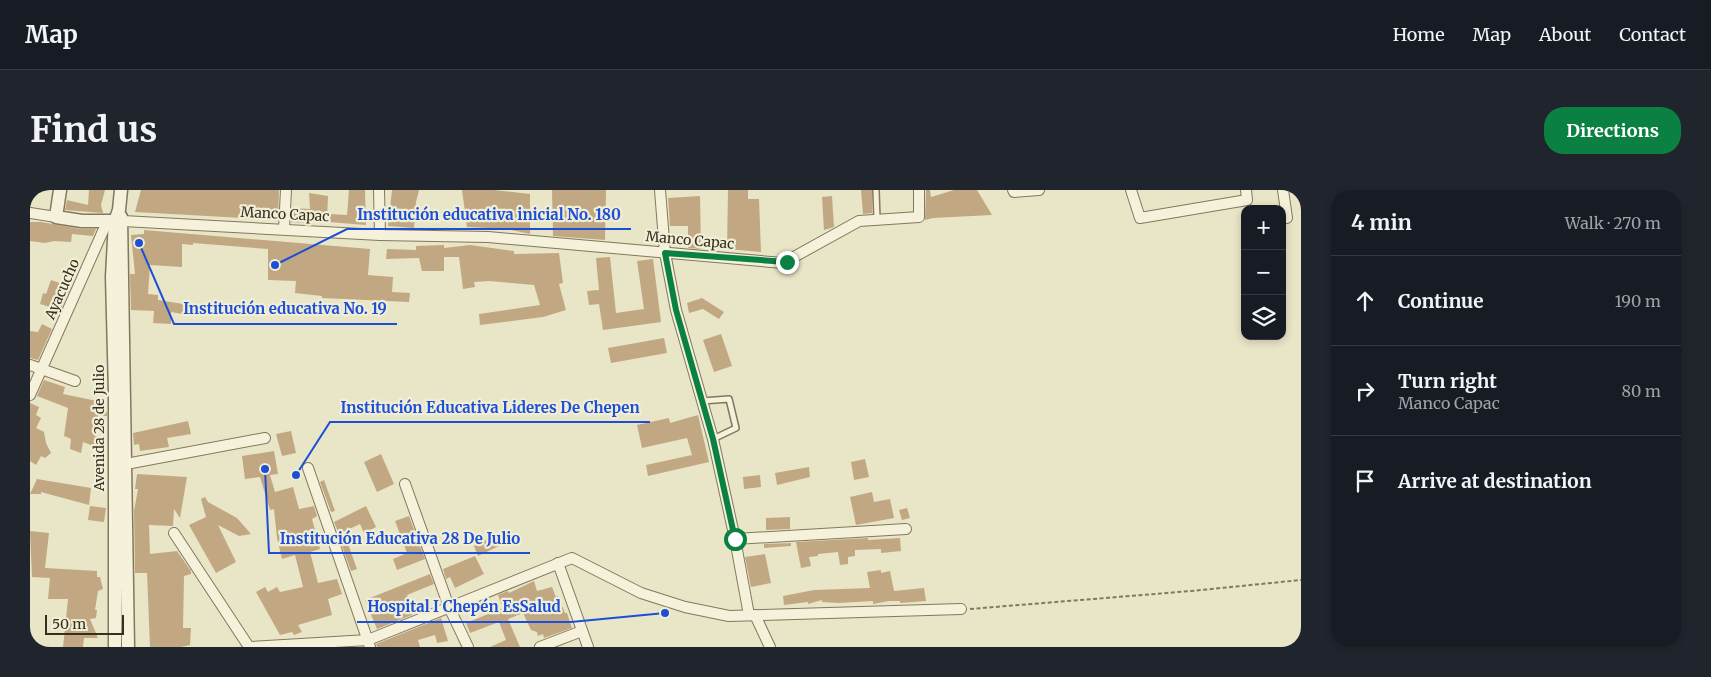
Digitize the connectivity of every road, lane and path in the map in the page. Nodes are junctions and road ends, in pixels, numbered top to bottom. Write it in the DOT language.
graph roads {
  1 [pos="60,190"];
  2 [pos="286,190"];
  3 [pos="379,190"];
  4 [pos="660,190"];
  5 [pos="876,190"];
  6 [pos="919,190"];
  7 [pos="1013,190"];
  8 [pos="1039,190"];
  9 [pos="1131,190"];
  10 [pos="1246,190"];
  11 [pos="1283,190"];
  12 [pos="122,191"];
  13 [pos="30,214"];
  14 [pos="56,217"];
  15 [pos="1287,218"];
  16 [pos="116,219"];
  17 [pos="877,219"];
  18 [pos="284,229"];
  19 [pos="380,235"];
  20 [pos="665,253"];
  21 [pos="30,365"];
  22 [pos="42,369"];
  23 [pos="75,381"];
  24 [pos="120,392"];
  25 [pos="30,395"];
  26 [pos="702,401"];
  27 [pos="265,438"];
  28 [pos="713,439"];
  29 [pos="126,464"];
  30 [pos="308,468"];
  31 [pos="405,484"];
  32 [pos="120,515"];
  33 [pos="906,528"];
  34 [pos="174,533"];
  35 [pos="735,539"];
  36 [pos="558,564"];
  37 [pos="1301,580"];
  38 [pos="450,607"];
  39 [pos="960,609"];
  40 [pos="752,615"];
  41 [pos="582,631"];
  42 [pos="369,644"];
  43 [pos="116,647"];
  44 [pos="128,647"];
  45 [pos="250,647"];
  46 [pos="468,647"];
  47 [pos="540,647"];
  48 [pos="588,647"];
  49 [pos="770,647"];
  1 -- 14 [label="street"];
  2 -- 18 [label="street"];
  3 -- 19 [label="street"];
  4 -- 20 [label="street"];
  5 -- 17 [label="lane"];
  6 -- 17 [label="street, Manco Capac"];
  7 -- 8 [label="street"];
  9 -- 10 [label="street"];
  11 -- 15 [label="street"];
  12 -- 16 [label="street, Avenida 28 de Julio"];
  13 -- 14 [label="street, Manco Capac"];
  14 -- 16 [label="street, Manco Capac"];
  16 -- 18 [label="street, Manco Capac"];
  16 -- 22 [label="street, Ayacucho"];
  16 -- 24 [label="street, Avenida 28 de Julio"];
  17 -- 20 [label="street, Manco Capac"];
  18 -- 19 [label="street, Manco Capac"];
  19 -- 20 [label="street, Manco Capac"];
  20 -- 26 [label="street"];
  21 -- 22 [label="street"];
  22 -- 23 [label="street"];
  22 -- 25 [label="street, Ayacucho"];
  24 -- 29 [label="street, Avenida 28 de Julio"];
  24 -- 32 [label="street, Avenida 28 de Julio"];
  26 -- 28 [label="street"];
  26 -- 28 [label="lane"];
  27 -- 29 [label="street"];
  28 -- 35 [label="street"];
  29 -- 32 [label="street, Avenida 28 de Julio"];
  30 -- 42 [label="street"];
  31 -- 38 [label="street"];
  32 -- 43 [label="street, Avenida 28 de Julio"];
  32 -- 44 [label="street, Avenida 28 de Julio"];
  33 -- 35 [label="street"];
  34 -- 45 [label="street"];
  35 -- 40 [label="street"];
  36 -- 38 [label="street"];
  36 -- 40 [label="street"];
  36 -- 41 [label="street"];
  37 -- 39 [label="path"];
  38 -- 42 [label="street"];
  38 -- 46 [label="street"];
  39 -- 40 [label="street"];
  40 -- 49 [label="street"];
  41 -- 47 [label="street"];
  41 -- 48 [label="street"];
  42 -- 45 [label="street"];
}
